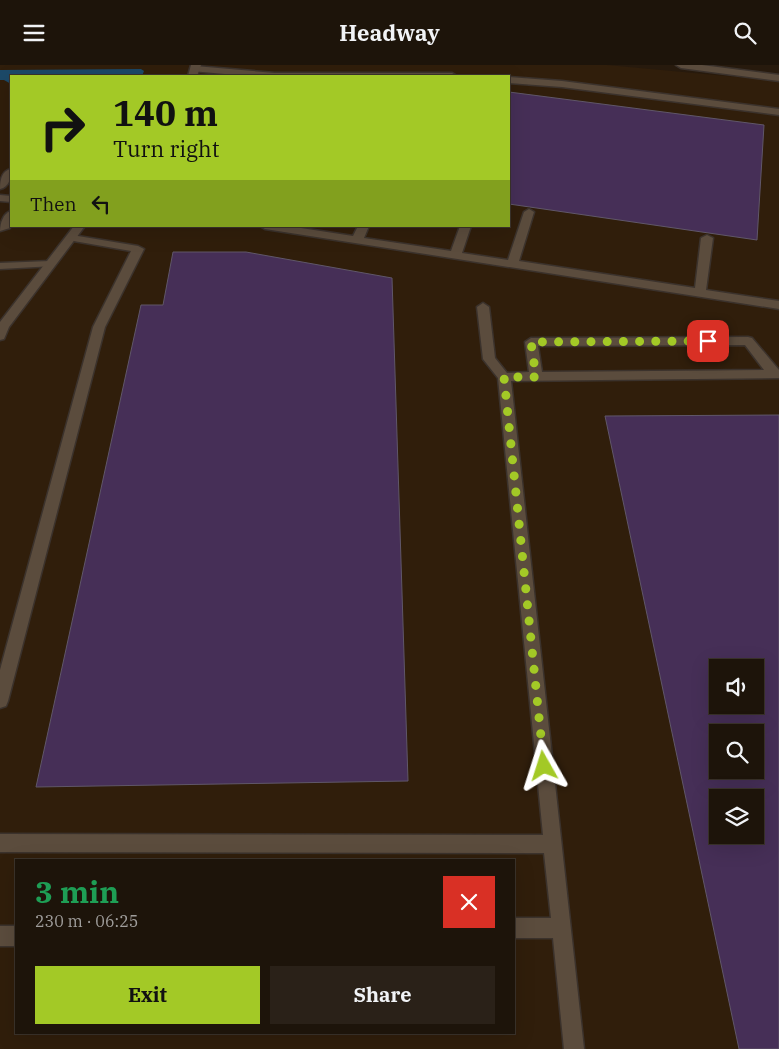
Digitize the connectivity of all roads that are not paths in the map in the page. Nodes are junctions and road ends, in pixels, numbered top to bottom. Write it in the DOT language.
graph roads {
  1 [pos="681,65"];
  2 [pos="195,70"];
  3 [pos="262,75"];
  4 [pos="779,78"];
  5 [pos="510,80"];
  6 [pos="779,112"];
  7 [pos="7,173"];
  8 [pos="0,186"];
  9 [pos="530,212"];
  10 [pos="10,216"];
  11 [pos="79,227"];
  12 [pos="271,227"];
  13 [pos="364,227"];
  14 [pos="466,227"];
  15 [pos="0,228"];
  16 [pos="72,237"];
  17 [pos="707,238"];
  18 [pos="357,241"];
  19 [pos="455,256"];
  20 [pos="50,264"];
  21 [pos="512,264"];
  22 [pos="0,265"];
  23 [pos="700,293"];
  24 [pos="779,305"];
  25 [pos="483,307"];
  26 [pos="0,336"];
  27 [pos="777,374"];
  28 [pos="504,377"];
  29 [pos="536,377"];
  30 [pos="0,701"];
  31 [pos="0,843"];
  32 [pos="552,844"];
  33 [pos="515,928"];
  34 [pos="561,928"];
  35 [pos="0,936"];
  36 [pos="15,936"];
  37 [pos="574,1049"];
  1 -- 4 [label="street"];
  2 -- 3 [label="street"];
  5 -- 6 [label="street"];
  7 -- 8 [label="street"];
  9 -- 21 [label="street"];
  10 -- 15 [label="street"];
  11 -- 16 [label="street"];
  12 -- 18 [label="street"];
  13 -- 18 [label="street"];
  14 -- 19 [label="street"];
  16 -- 20 [label="street"];
  16 -- 30 [label="street"];
  17 -- 23 [label="street"];
  18 -- 19 [label="street"];
  19 -- 21 [label="street"];
  20 -- 22 [label="street"];
  20 -- 26 [label="street"];
  21 -- 23 [label="street"];
  23 -- 24 [label="street"];
  25 -- 28 [label="street"];
  27 -- 29 [label="street"];
  27 -- 29 [label="street"];
  28 -- 29 [label="street"];
  28 -- 32 [label="street"];
  31 -- 32 [label="street"];
  32 -- 34 [label="street"];
  33 -- 34 [label="street"];
  34 -- 37 [label="street"];
  35 -- 36 [label="street"];
}
